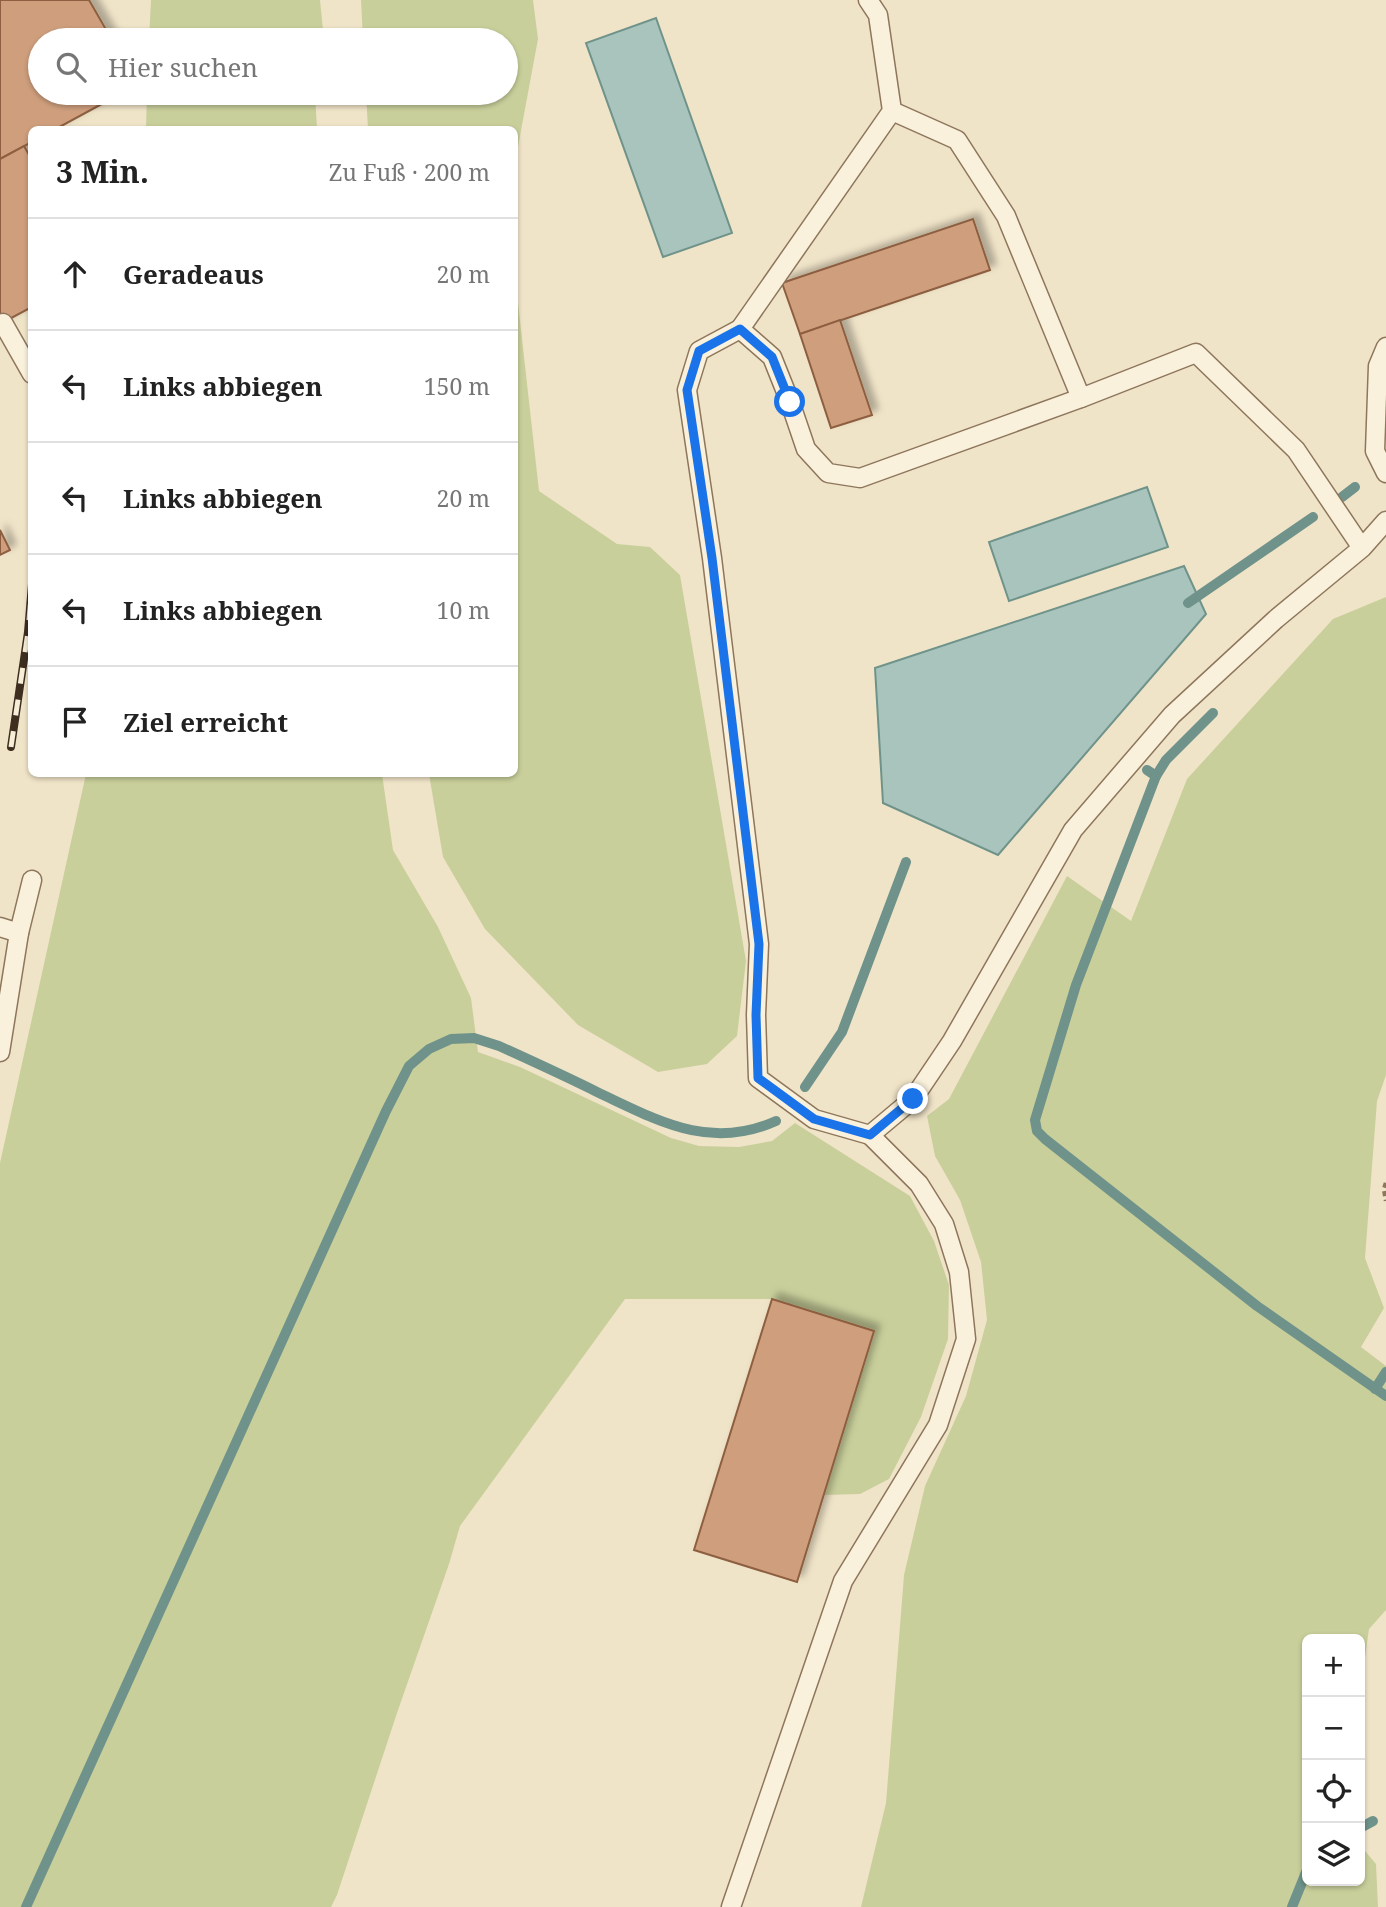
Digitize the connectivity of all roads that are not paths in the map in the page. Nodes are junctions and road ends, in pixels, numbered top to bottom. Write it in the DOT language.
graph roads {
  1 [pos="868,0"];
  2 [pos="892,111"];
  3 [pos="2,323"];
  4 [pos="740,329"];
  5 [pos="1386,347"];
  6 [pos="28,367"];
  7 [pos="1081,398"];
  8 [pos="1386,472"];
  9 [pos="1386,521"];
  10 [pos="1362,548"];
  11 [pos="32,880"];
  12 [pos="0,927"];
  13 [pos="19,933"];
  14 [pos="0,1052"];
  15 [pos="870,1135"];
  16 [pos="731,1907"];
  1 -- 2 [label="lane"];
  2 -- 4 [label="lane"];
  2 -- 7 [label="lane"];
  3 -- 6 [label="lane"];
  4 -- 7 [label="lane"];
  4 -- 15 [label="lane"];
  5 -- 8 [label="lane"];
  7 -- 10 [label="lane"];
  9 -- 10 [label="lane"];
  10 -- 15 [label="lane"];
  11 -- 13 [label="lane"];
  12 -- 13 [label="lane"];
  13 -- 14 [label="lane"];
  15 -- 16 [label="lane"];
}
